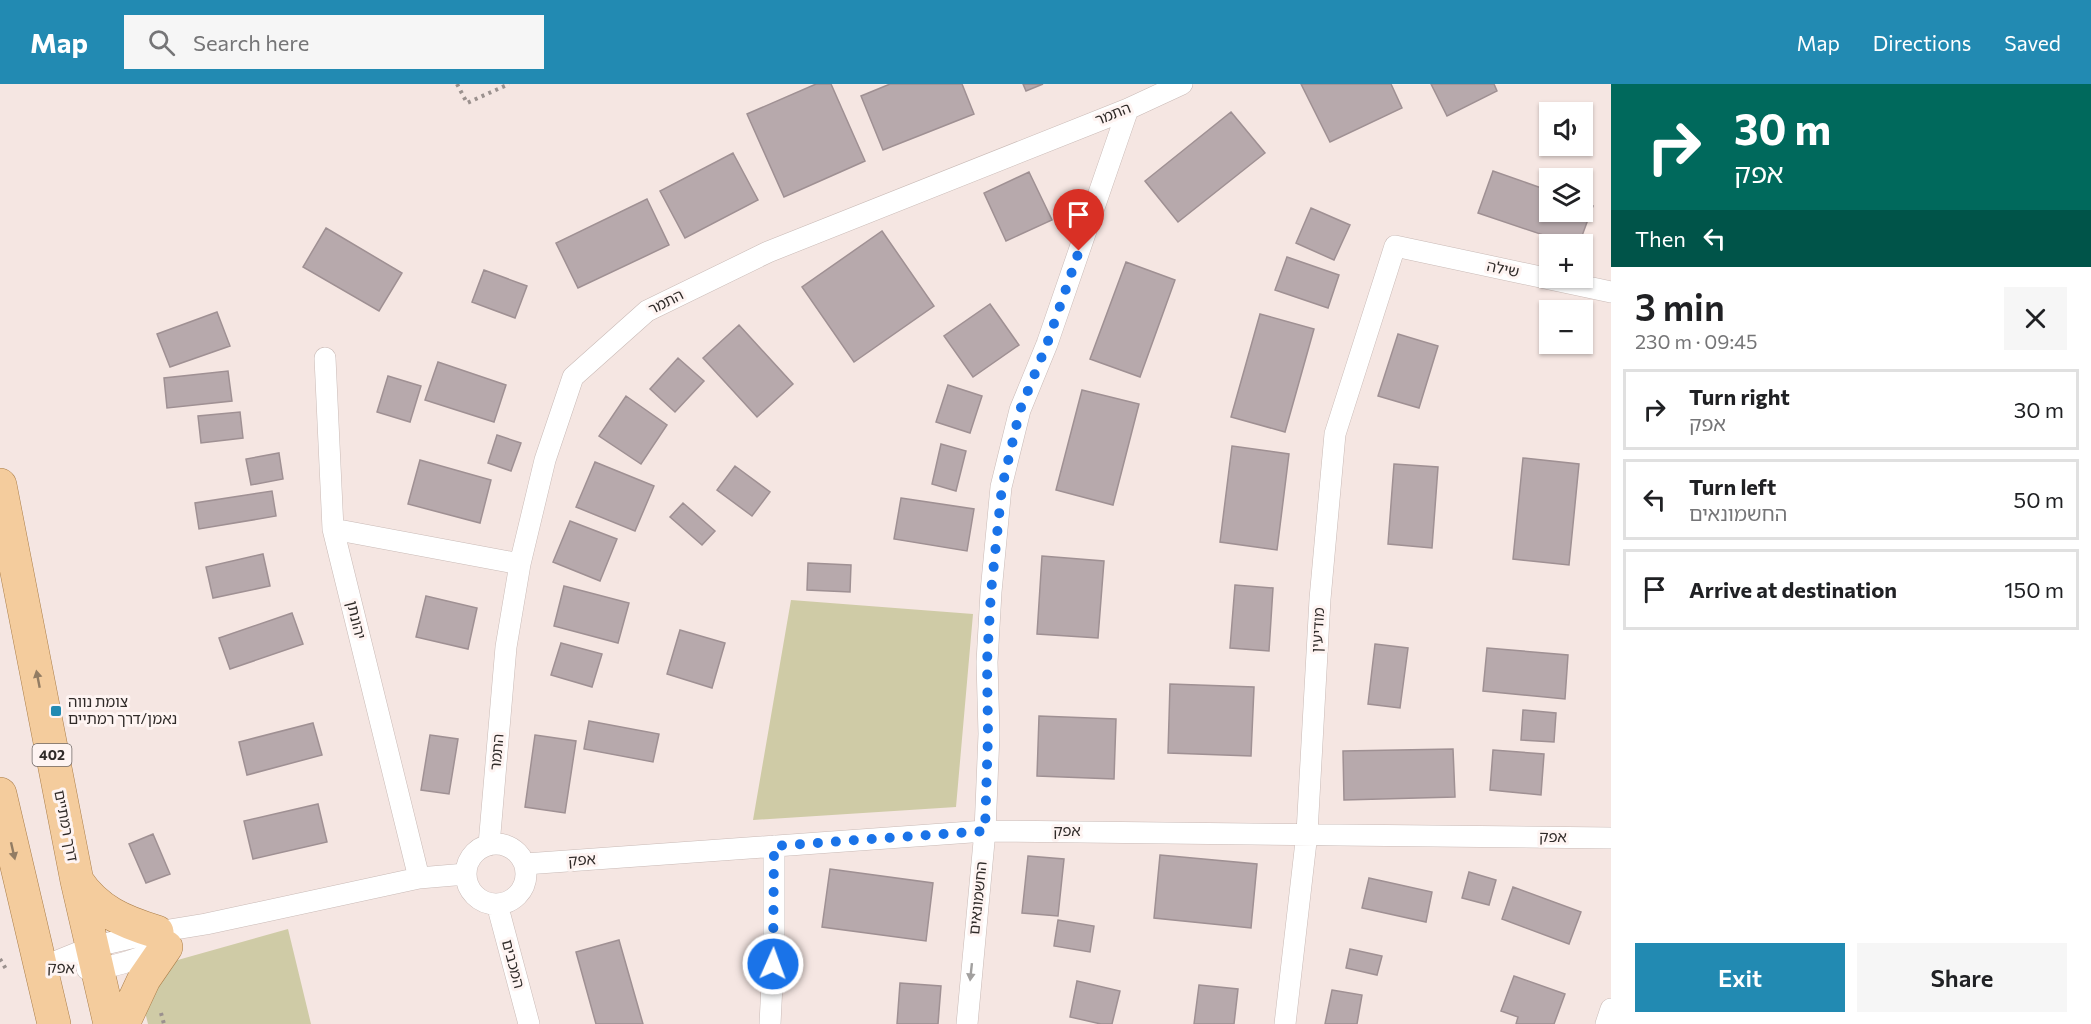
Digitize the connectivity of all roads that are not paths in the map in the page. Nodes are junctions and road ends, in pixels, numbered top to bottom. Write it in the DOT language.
graph roads {
  1 [pos="1182,84"];
  2 [pos="1128,109"];
  3 [pos="1395,246"];
  4 [pos="1611,292"];
  5 [pos="325,358"];
  6 [pos="0,492"];
  7 [pos="333,529"];
  8 [pos="520,564"];
  9 [pos="0,794"];
  10 [pos="985,831"];
  11 [pos="1306,833"];
  12 [pos="1611,838"];
  13 [pos="489,845"];
  14 [pos="774,846"];
  15 [pos="525,864"];
  16 [pos="466,874"];
  17 [pos="419,878"];
  18 [pos="77,881"];
  19 [pos="498,904"];
  20 [pos="162,940"];
  21 [pos="94,958"];
  22 [pos="40,968"];
  23 [pos="1611,1009"];
  24 [pos="54,1024"];
  25 [pos="110,1024"];
  26 [pos="123,1024"];
  27 [pos="529,1024"];
  28 [pos="770,1024"];
  29 [pos="967,1024"];
  30 [pos="1285,1024"];
  31 [pos="1606,1024"];
  1 -- 2 [label="street, התמר"];
  2 -- 8 [label="street, התמר"];
  2 -- 10 [label="street, החשמונאים"];
  3 -- 4 [label="street, שילה"];
  3 -- 11 [label="street, מודיעין"];
  5 -- 7 [label="street, יהונתן"];
  18 -- 6 [label="main road, דרך רמתיים / 402, one-way"];
  7 -- 8 [label="street"];
  7 -- 17 [label="street, יהונתן"];
  8 -- 13 [label="street, התמר"];
  9 -- 22 [label="main road, one-way"];
  10 -- 11 [label="street, אפק"];
  10 -- 14 [label="street, אפק"];
  10 -- 29 [label="street, החשמונאים, one-way"];
  11 -- 12 [label="street, אפק"];
  11 -- 30 [label="street, מודיעין"];
  13 -- 15 [label="street"];
  13 -- 16 [label="street"];
  14 -- 15 [label="street, אפק"];
  14 -- 28 [label="street"];
  15 -- 19 [label="street"];
  16 -- 17 [label="street, אפק"];
  16 -- 19 [label="street"];
  17 -- 20 [label="street, אפק"];
  18 -- 20 [label="main road"];
  18 -- 21 [label="main road, דרך רמתיים / 402"];
  19 -- 27 [label="street, המכבים"];
  20 -- 21 [label="street, אפק"];
  20 -- 26 [label="main road"];
  21 -- 22 [label="street, אפק"];
  21 -- 25 [label="main road, דרך רמתיים / 402"];
  22 -- 24 [label="main road"];
  23 -- 31 [label="street"];
}
